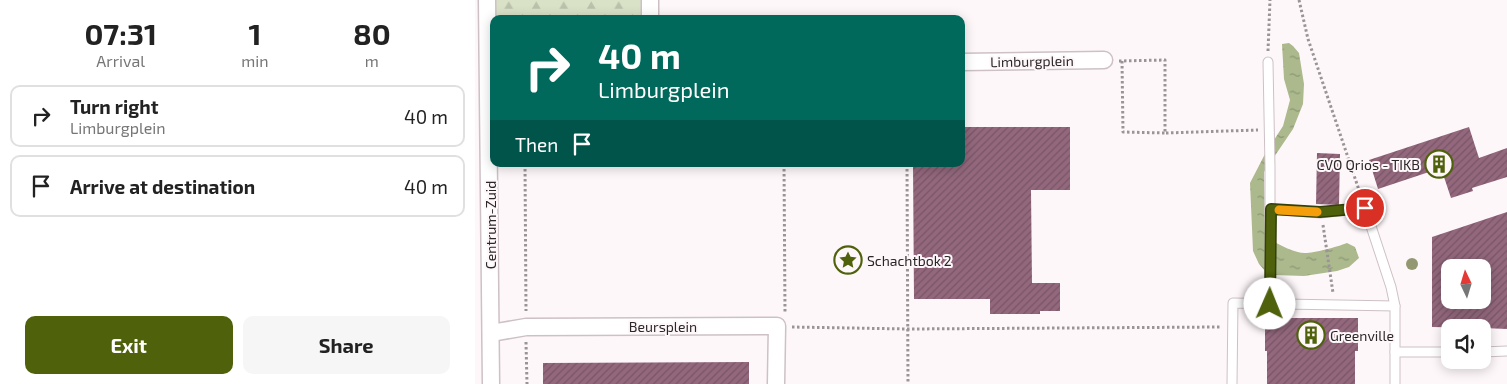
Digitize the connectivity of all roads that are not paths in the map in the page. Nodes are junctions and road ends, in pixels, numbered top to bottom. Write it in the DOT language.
graph roads {
  1 [pos="487,0"];
  2 [pos="650,0"];
  3 [pos="649,15"];
  4 [pos="490,50"];
  5 [pos="1104,60"];
  6 [pos="965,62"];
  7 [pos="1268,62"];
  8 [pos="491,167"];
  9 [pos="1271,209"];
  10 [pos="1270,304"];
  11 [pos="1395,306"];
  12 [pos="491,333"];
  13 [pos="1507,351"];
  14 [pos="1395,352"];
  15 [pos="1441,352"];
  16 [pos="1491,352"];
  17 [pos="491,384"];
  18 [pos="777,384"];
  19 [pos="1232,384"];
  20 [pos="1395,384"];
  1 -- 4 [label="street, Centrum-Zuid"];
  2 -- 3 [label="street"];
  5 -- 6 [label="street, Limburgplein"];
  7 -- 9 [label="lane"];
  8 -- 12 [label="street, Centrum-Zuid"];
  9 -- 10 [label="lane"];
  9 -- 11 [label="lane"];
  10 -- 11 [label="lane"];
  10 -- 19 [label="lane"];
  11 -- 14 [label="lane"];
  12 -- 17 [label="street, Centrum-Zuid"];
  12 -- 18 [label="street, Beursplein"];
  13 -- 16 [label="lane"];
  14 -- 15 [label="lane"];
  14 -- 20 [label="lane"];
}
